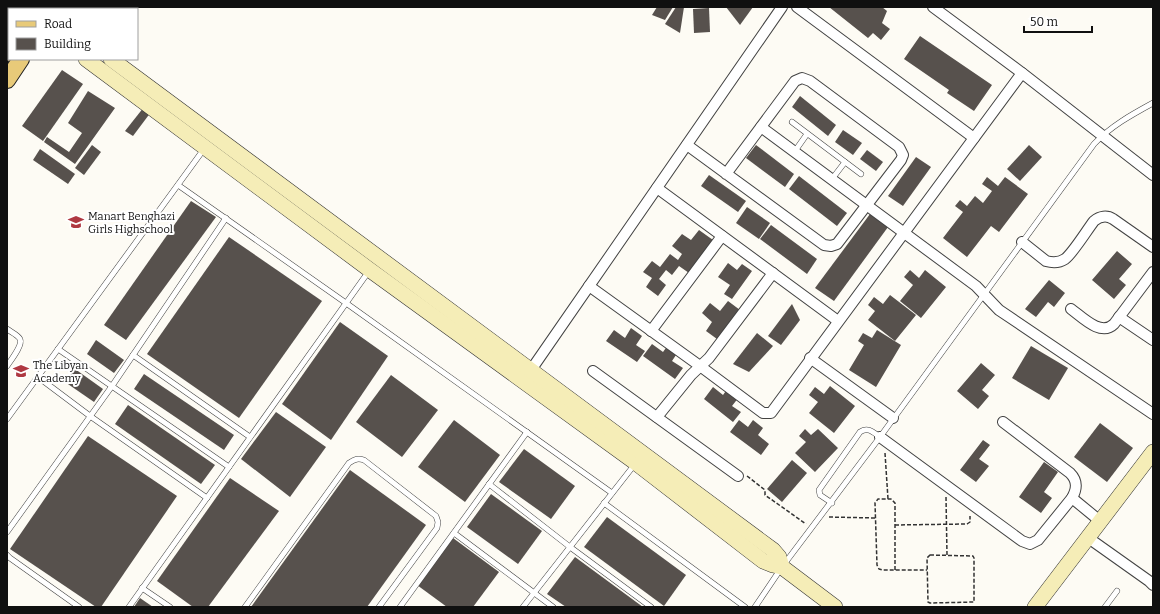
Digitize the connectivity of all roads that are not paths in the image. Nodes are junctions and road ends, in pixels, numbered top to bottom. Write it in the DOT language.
graph roads {
  1 [pos="782,7"];
  2 [pos="797,7"];
  3 [pos="933,7"];
  4 [pos="21,60"];
  5 [pos="87,60"];
  6 [pos="113,60"];
  7 [pos="1022,73"];
  8 [pos="7,80"];
  9 [pos="1153,103"];
  10 [pos="792,122"];
  11 [pos="761,127"];
  12 [pos="808,134"];
  13 [pos="1102,135"];
  14 [pos="974,138"];
  15 [pos="687,145"];
  16 [pos="206,147"];
  17 [pos="795,151"];
  18 [pos="845,162"];
  19 [pos="726,174"];
  20 [pos="861,174"];
  21 [pos="1153,175"];
  22 [pos="832,179"];
  23 [pos="178,185"];
  24 [pos="657,188"];
  25 [pos="867,205"];
  26 [pos="226,218"];
  27 [pos="904,233"];
  28 [pos="722,236"];
  29 [pos="1022,242"];
  30 [pos="1153,247"];
  31 [pos="370,270"];
  32 [pos="1153,272"];
  33 [pos="773,273"];
  34 [pos="589,286"];
  35 [pos="984,293"];
  36 [pos="346,303"];
  37 [pos="1071,309"];
  38 [pos="1120,317"];
  39 [pos="838,321"];
  40 [pos="7,329"];
  41 [pos="651,331"];
  42 [pos="1153,340"];
  43 [pos="58,349"];
  44 [pos="133,356"];
  45 [pos="810,358"];
  46 [pos="8,363"];
  47 [pos="700,366"];
  48 [pos="531,370"];
  49 [pos="593,371"];
  50 [pos="38,377"];
  51 [pos="112,386"];
  52 [pos="1153,414"];
  53 [pos="90,416"];
  54 [pos="657,417"];
  55 [pos="893,418"];
  56 [pos="7,419"];
  57 [pos="1003,422"];
  58 [pos="527,432"];
  59 [pos="250,437"];
  60 [pos="882,439"];
  61 [pos="1153,452"];
  62 [pos="636,463"];
  63 [pos="229,467"];
  64 [pos="738,476"];
  65 [pos="489,484"];
  66 [pos="612,493"];
  67 [pos="207,498"];
  68 [pos="1072,498"];
  69 [pos="604,503"];
  70 [pos="832,503"];
  71 [pos="1100,521"];
  72 [pos="7,532"];
  73 [pos="454,533"];
  74 [pos="1087,537"];
  75 [pos="570,547"];
  76 [pos="7,555"];
  77 [pos="782,567"];
  78 [pos="1153,585"];
  79 [pos="142,588"];
  80 [pos="1117,591"];
  81 [pos="534,593"];
  82 [pos="79,607"];
  83 [pos="129,607"];
  84 [pos="170,607"];
  85 [pos="245,607"];
  86 [pos="380,607"];
  87 [pos="400,607"];
  88 [pos="523,607"];
  89 [pos="553,607"];
  90 [pos="651,607"];
  91 [pos="746,607"];
  92 [pos="755,607"];
  93 [pos="835,607"];
  94 [pos="1035,607"];
  95 [pos="1105,607"];
  1 -- 15 [label="street"];
  2 -- 14 [label="street"];
  3 -- 7 [label="street"];
  4 -- 8 [label="main road"];
  5 -- 16 [label="main road"];
  6 -- 48 [label="main road"];
  7 -- 13 [label="street"];
  7 -- 14 [label="street"];
  9 -- 13 [label="lane"];
  10 -- 12 [label="lane"];
  11 -- 17 [label="street"];
  11 -- 19 [label="street"];
  11 -- 25 [label="street"];
  12 -- 17 [label="lane"];
  12 -- 18 [label="lane"];
  13 -- 21 [label="street"];
  13 -- 29 [label="lane"];
  14 -- 27 [label="street"];
  15 -- 19 [label="street"];
  15 -- 24 [label="street"];
  16 -- 23 [label="lane"];
  16 -- 31 [label="main road"];
  17 -- 22 [label="street"];
  18 -- 20 [label="lane"];
  18 -- 22 [label="lane"];
  19 -- 25 [label="street"];
  22 -- 25 [label="street"];
  23 -- 26 [label="lane"];
  23 -- 43 [label="lane"];
  24 -- 28 [label="street"];
  24 -- 34 [label="street"];
  25 -- 27 [label="street"];
  26 -- 36 [label="lane"];
  26 -- 44 [label="lane"];
  27 -- 35 [label="street"];
  27 -- 39 [label="street"];
  28 -- 33 [label="street"];
  28 -- 41 [label="street"];
  29 -- 30 [label="street"];
  29 -- 35 [label="lane"];
  31 -- 36 [label="lane"];
  31 -- 62 [label="main road"];
  32 -- 38 [label="street"];
  33 -- 39 [label="street"];
  33 -- 47 [label="street"];
  34 -- 41 [label="street"];
  34 -- 48 [label="street"];
  35 -- 52 [label="street"];
  35 -- 55 [label="lane"];
  36 -- 58 [label="lane"];
  36 -- 59 [label="lane"];
  37 -- 38 [label="street"];
  38 -- 42 [label="street"];
  39 -- 45 [label="street"];
  40 -- 46 [label="lane"];
  41 -- 47 [label="street"];
  43 -- 50 [label="lane"];
  43 -- 51 [label="lane"];
  44 -- 51 [label="lane"];
  44 -- 59 [label="lane"];
  45 -- 47 [label="street"];
  45 -- 55 [label="street"];
  47 -- 54 [label="street"];
  48 -- 77 [label="main road"];
  49 -- 54 [label="street"];
  50 -- 53 [label="lane"];
  50 -- 56 [label="lane"];
  51 -- 53 [label="lane"];
  51 -- 63 [label="lane"];
  53 -- 67 [label="lane"];
  53 -- 72 [label="lane"];
  54 -- 64 [label="street"];
  55 -- 60 [label="lane"];
  57 -- 68 [label="street"];
  58 -- 65 [label="lane"];
  58 -- 66 [label="lane"];
  59 -- 63 [label="lane"];
  60 -- 68 [label="street"];
  60 -- 70 [label="lane"];
  60 -- 70 [label="lane"];
  61 -- 71 [label="main road"];
  62 -- 66 [label="lane"];
  62 -- 77 [label="main road"];
  63 -- 67 [label="lane"];
  65 -- 73 [label="lane"];
  65 -- 75 [label="lane"];
  66 -- 69 [label="lane"];
  67 -- 79 [label="lane"];
  68 -- 71 [label="street"];
  69 -- 75 [label="lane"];
  69 -- 91 [label="lane"];
  70 -- 77 [label="lane"];
  71 -- 74 [label="main road"];
  73 -- 81 [label="lane"];
  73 -- 87 [label="lane"];
  74 -- 78 [label="street"];
  74 -- 94 [label="main road"];
  75 -- 81 [label="lane"];
  75 -- 90 [label="lane"];
  76 -- 82 [label="lane"];
  77 -- 92 [label="lane"];
  77 -- 93 [label="main road"];
  79 -- 83 [label="lane"];
  79 -- 84 [label="lane"];
  80 -- 95 [label="lane"];
  81 -- 88 [label="lane"];
  81 -- 89 [label="lane"];
  85 -- 86 [label="lane"];
}
